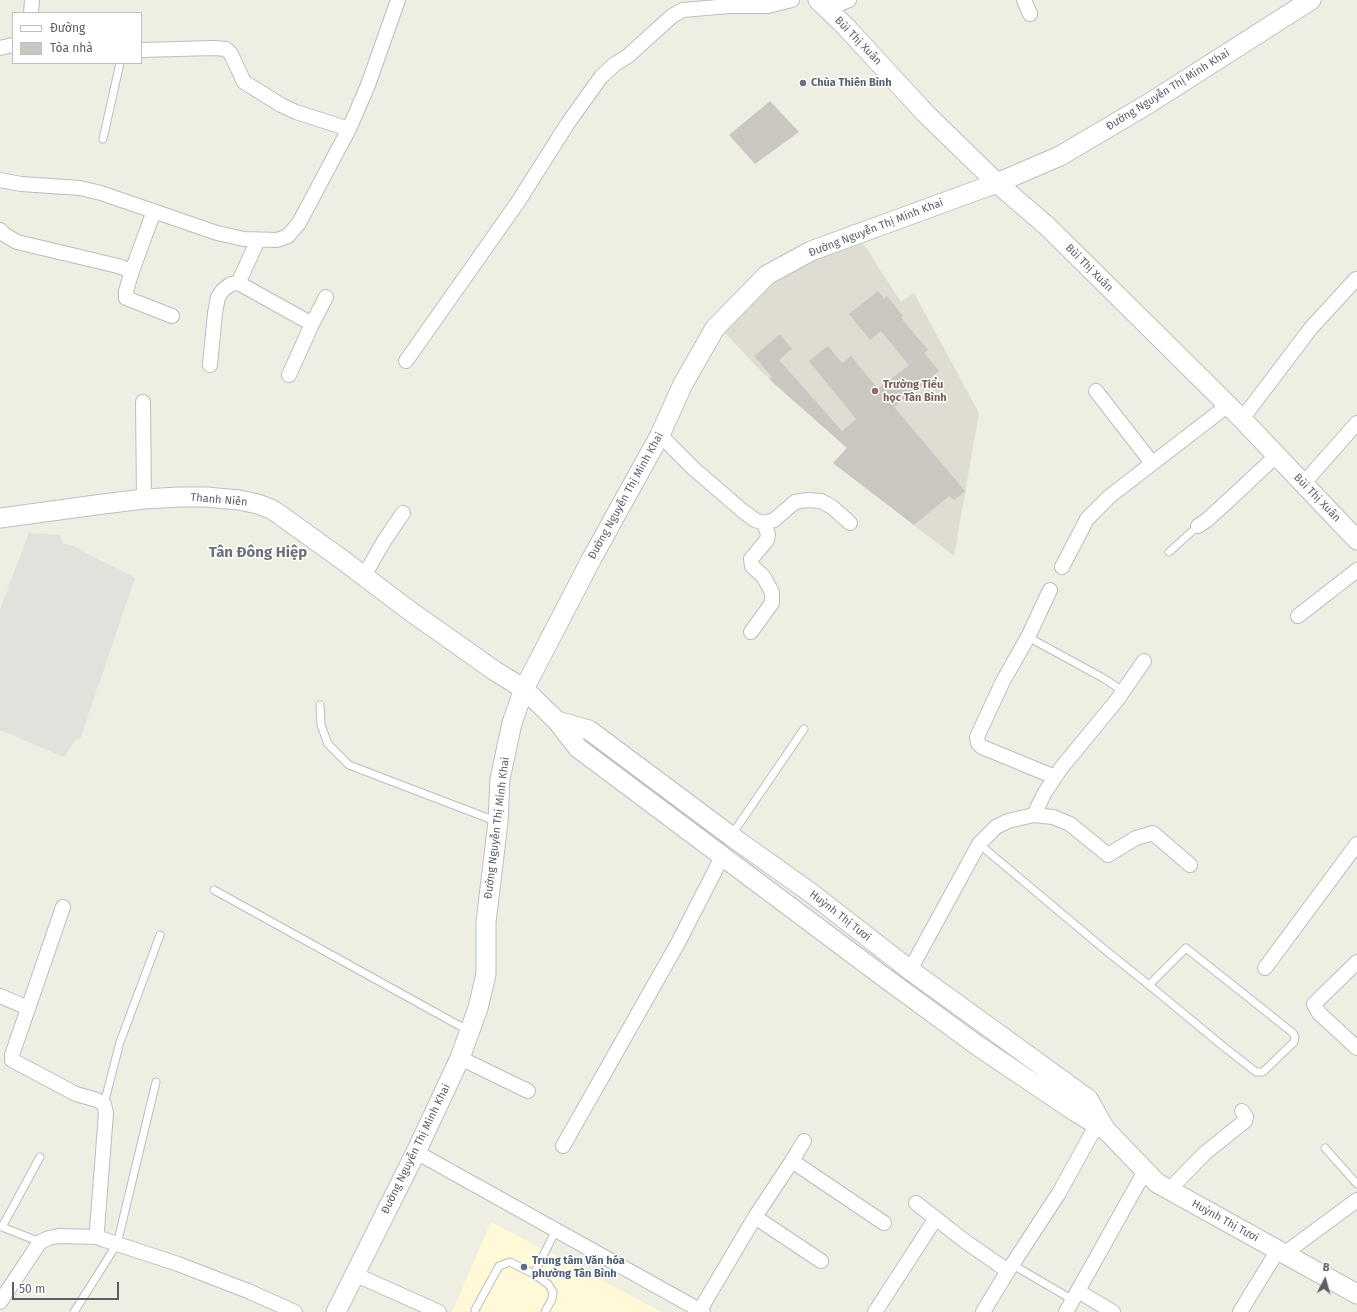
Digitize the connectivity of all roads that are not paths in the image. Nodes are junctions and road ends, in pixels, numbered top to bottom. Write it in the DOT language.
graph roads {
  1 [pos="32,0"];
  2 [pos="398,0"];
  3 [pos="792,0"];
  4 [pos="849,0"];
  5 [pos="1024,0"];
  6 [pos="1311,0"];
  7 [pos="822,4"];
  8 [pos="31,12"];
  9 [pos="1030,14"];
  10 [pos="12,45"];
  11 [pos="0,48"];
  12 [pos="142,50"];
  13 [pos="120,64"];
  14 [pos="349,129"];
  15 [pos="103,139"];
  16 [pos="0,180"];
  17 [pos="997,183"];
  18 [pos="154,211"];
  19 [pos="0,230"];
  20 [pos="258,240"];
  21 [pos="132,271"];
  22 [pos="1356,279"];
  23 [pos="240,283"];
  24 [pos="326,297"];
  25 [pos="172,316"];
  26 [pos="312,324"];
  27 [pos="406,361"];
  28 [pos="210,365"];
  29 [pos="289,375"];
  30 [pos="1096,391"];
  31 [pos="143,402"];
  32 [pos="1227,406"];
  33 [pos="1242,419"];
  34 [pos="1357,424"];
  35 [pos="660,435"];
  36 [pos="1277,456"];
  37 [pos="1152,463"];
  38 [pos="1304,484"];
  39 [pos="144,499"];
  40 [pos="403,513"];
  41 [pos="0,518"];
  42 [pos="764,523"];
  43 [pos="850,523"];
  44 [pos="1198,526"];
  45 [pos="1357,540"];
  46 [pos="1169,552"];
  47 [pos="1062,566"];
  48 [pos="1357,570"];
  49 [pos="364,576"];
  50 [pos="1050,590"];
  51 [pos="1298,616"];
  52 [pos="751,632"];
  53 [pos="1028,637"];
  54 [pos="1144,661"];
  55 [pos="524,689"];
  56 [pos="1123,692"];
  57 [pos="320,705"];
  58 [pos="557,721"];
  59 [pos="804,729"];
  60 [pos="1055,777"];
  61 [pos="664,787"];
  62 [pos="653,804"];
  63 [pos="1034,814"];
  64 [pos="498,822"];
  65 [pos="731,836"];
  66 [pos="980,844"];
  67 [pos="1357,844"];
  68 [pos="722,857"];
  69 [pos="1190,866"];
  70 [pos="214,890"];
  71 [pos="63,907"];
  72 [pos="160,935"];
  73 [pos="1357,962"];
  74 [pos="1266,968"];
  75 [pos="910,970"];
  76 [pos="1149,985"];
  77 [pos="0,996"];
  78 [pos="28,1008"];
  79 [pos="470,1032"];
  80 [pos="1357,1048"];
  81 [pos="460,1058"];
  82 [pos="156,1082"];
  83 [pos="528,1091"];
  84 [pos="104,1104"];
  85 [pos="1242,1111"];
  86 [pos="1102,1128"];
  87 [pos="804,1141"];
  88 [pos="564,1146"];
  89 [pos="1325,1148"];
  90 [pos="416,1152"];
  91 [pos="40,1157"];
  92 [pos="792,1161"];
  93 [pos="1145,1170"];
  94 [pos="1357,1184"];
  95 [pos="1170,1190"];
  96 [pos="1357,1200"];
  97 [pos="916,1203"];
  98 [pos="755,1217"];
  99 [pos="936,1218"];
  100 [pos="884,1223"];
  101 [pos="1,1229"];
  102 [pos="556,1230"];
  103 [pos="98,1237"];
  104 [pos="40,1242"];
  105 [pos="117,1244"];
  106 [pos="1281,1252"];
  107 [pos="821,1262"];
  108 [pos="1011,1268"];
  109 [pos="354,1274"];
  110 [pos="534,1274"];
  111 [pos="1357,1294"];
  112 [pos="1076,1295"];
  113 [pos="0,1302"];
  114 [pos="701,1311"];
  115 [pos="74,1312"];
  116 [pos="294,1312"];
  117 [pos="336,1312"];
  118 [pos="439,1312"];
  119 [pos="476,1312"];
  120 [pos="545,1312"];
  121 [pos="875,1312"];
  122 [pos="984,1312"];
  123 [pos="1066,1312"];
  124 [pos="1113,1312"];
  125 [pos="1240,1312"];
  1 -- 8 [label="street"];
  2 -- 14 [label="street"];
  3 -- 27 [label="street"];
  4 -- 7 [label="street"];
  5 -- 9 [label="street"];
  6 -- 17 [label="main road, Đường Nguyễn Thị Minh Khai"];
  7 -- 17 [label="main road, Bùi Thị Xuân"];
  10 -- 11 [label="street"];
  12 -- 14 [label="street"];
  13 -- 15 [label="lane"];
  14 -- 20 [label="street"];
  16 -- 18 [label="street"];
  17 -- 32 [label="main road, Bùi Thị Xuân"];
  17 -- 35 [label="main road, Đường Nguyễn Thị Minh Khai"];
  18 -- 20 [label="street"];
  18 -- 21 [label="street"];
  19 -- 21 [label="street"];
  20 -- 23 [label="street"];
  21 -- 25 [label="street"];
  22 -- 33 [label="street"];
  23 -- 26 [label="street"];
  23 -- 28 [label="street"];
  24 -- 26 [label="street"];
  26 -- 29 [label="street"];
  30 -- 37 [label="street"];
  31 -- 39 [label="street"];
  32 -- 33 [label="main road, Bùi Thị Xuân"];
  32 -- 37 [label="street"];
  33 -- 36 [label="main road, Bùi Thị Xuân"];
  34 -- 38 [label="street"];
  35 -- 42 [label="street"];
  35 -- 55 [label="main road, Đường Nguyễn Thị Minh Khai"];
  36 -- 38 [label="main road, Bùi Thị Xuân"];
  36 -- 44 [label="street"];
  37 -- 47 [label="street"];
  38 -- 45 [label="main road, Bùi Thị Xuân"];
  39 -- 41 [label="main road, Thanh Niên"];
  39 -- 49 [label="main road, Thanh Niên"];
  40 -- 49 [label="street"];
  42 -- 43 [label="street"];
  42 -- 52 [label="street"];
  44 -- 46 [label="lane"];
  48 -- 51 [label="street"];
  49 -- 55 [label="main road, Thanh Niên"];
  50 -- 53 [label="street"];
  53 -- 56 [label="lane"];
  53 -- 60 [label="street"];
  54 -- 56 [label="street"];
  55 -- 58 [label="main road, Huỳnh Thị Tươi"];
  55 -- 64 [label="main road, Đường Nguyễn Thị Minh Khai"];
  56 -- 60 [label="street"];
  57 -- 64 [label="lane"];
  58 -- 61 [label="main road, Huỳnh Thị Tươi"];
  58 -- 62 [label="main road, Huỳnh Thị Tươi"];
  59 -- 65 [label="lane"];
  60 -- 63 [label="street"];
  61 -- 62 [label="main road"];
  61 -- 65 [label="main road, Huỳnh Thị Tươi"];
  62 -- 68 [label="main road, Huỳnh Thị Tươi"];
  63 -- 66 [label="street"];
  63 -- 69 [label="street"];
  64 -- 79 [label="main road, Đường Nguyễn Thị Minh Khai"];
  65 -- 75 [label="main road, Huỳnh Thị Tươi"];
  66 -- 75 [label="street"];
  66 -- 76 [label="lane"];
  67 -- 74 [label="street"];
  68 -- 86 [label="main road, Huỳnh Thị Tươi"];
  68 -- 88 [label="street"];
  70 -- 79 [label="lane"];
  71 -- 78 [label="street"];
  72 -- 84 [label="lane"];
  73 -- 80 [label="street"];
  75 -- 86 [label="main road, Huỳnh Thị Tươi"];
  76 -- 76 [label="lane"];
  77 -- 78 [label="street"];
  78 -- 84 [label="street"];
  79 -- 81 [label="main road, Đường Nguyễn Thị Minh Khai"];
  81 -- 83 [label="street"];
  81 -- 90 [label="main road, Đường Nguyễn Thị Minh Khai"];
  82 -- 105 [label="lane"];
  84 -- 103 [label="street"];
  85 -- 95 [label="street"];
  86 -- 93 [label="main road, Huỳnh Thị Tươi"];
  86 -- 108 [label="street"];
  87 -- 92 [label="street"];
  89 -- 94 [label="lane"];
  90 -- 102 [label="street"];
  90 -- 109 [label="main road, Đường Nguyễn Thị Minh Khai"];
  91 -- 101 [label="lane"];
  92 -- 98 [label="street"];
  92 -- 100 [label="street"];
  93 -- 95 [label="main road, Huỳnh Thị Tươi"];
  93 -- 112 [label="street"];
  95 -- 106 [label="main road, Huỳnh Thị Tươi"];
  96 -- 106 [label="street"];
  97 -- 99 [label="street"];
  98 -- 107 [label="street"];
  98 -- 114 [label="street"];
  99 -- 108 [label="street"];
  99 -- 121 [label="street"];
  101 -- 104 [label="lane"];
  102 -- 110 [label="lane"];
  102 -- 114 [label="street"];
  103 -- 104 [label="street"];
  103 -- 105 [label="street"];
  104 -- 113 [label="street"];
  105 -- 115 [label="lane"];
  105 -- 116 [label="street"];
  106 -- 111 [label="main road, Huỳnh Thị Tươi"];
  106 -- 125 [label="street"];
  108 -- 112 [label="lane"];
  108 -- 122 [label="street"];
  109 -- 117 [label="main road, Đường Nguyễn Thị Minh Khai"];
  109 -- 118 [label="street"];
  110 -- 119 [label="lane"];
  110 -- 120 [label="lane"];
  112 -- 123 [label="street"];
  112 -- 124 [label="street"];
}
